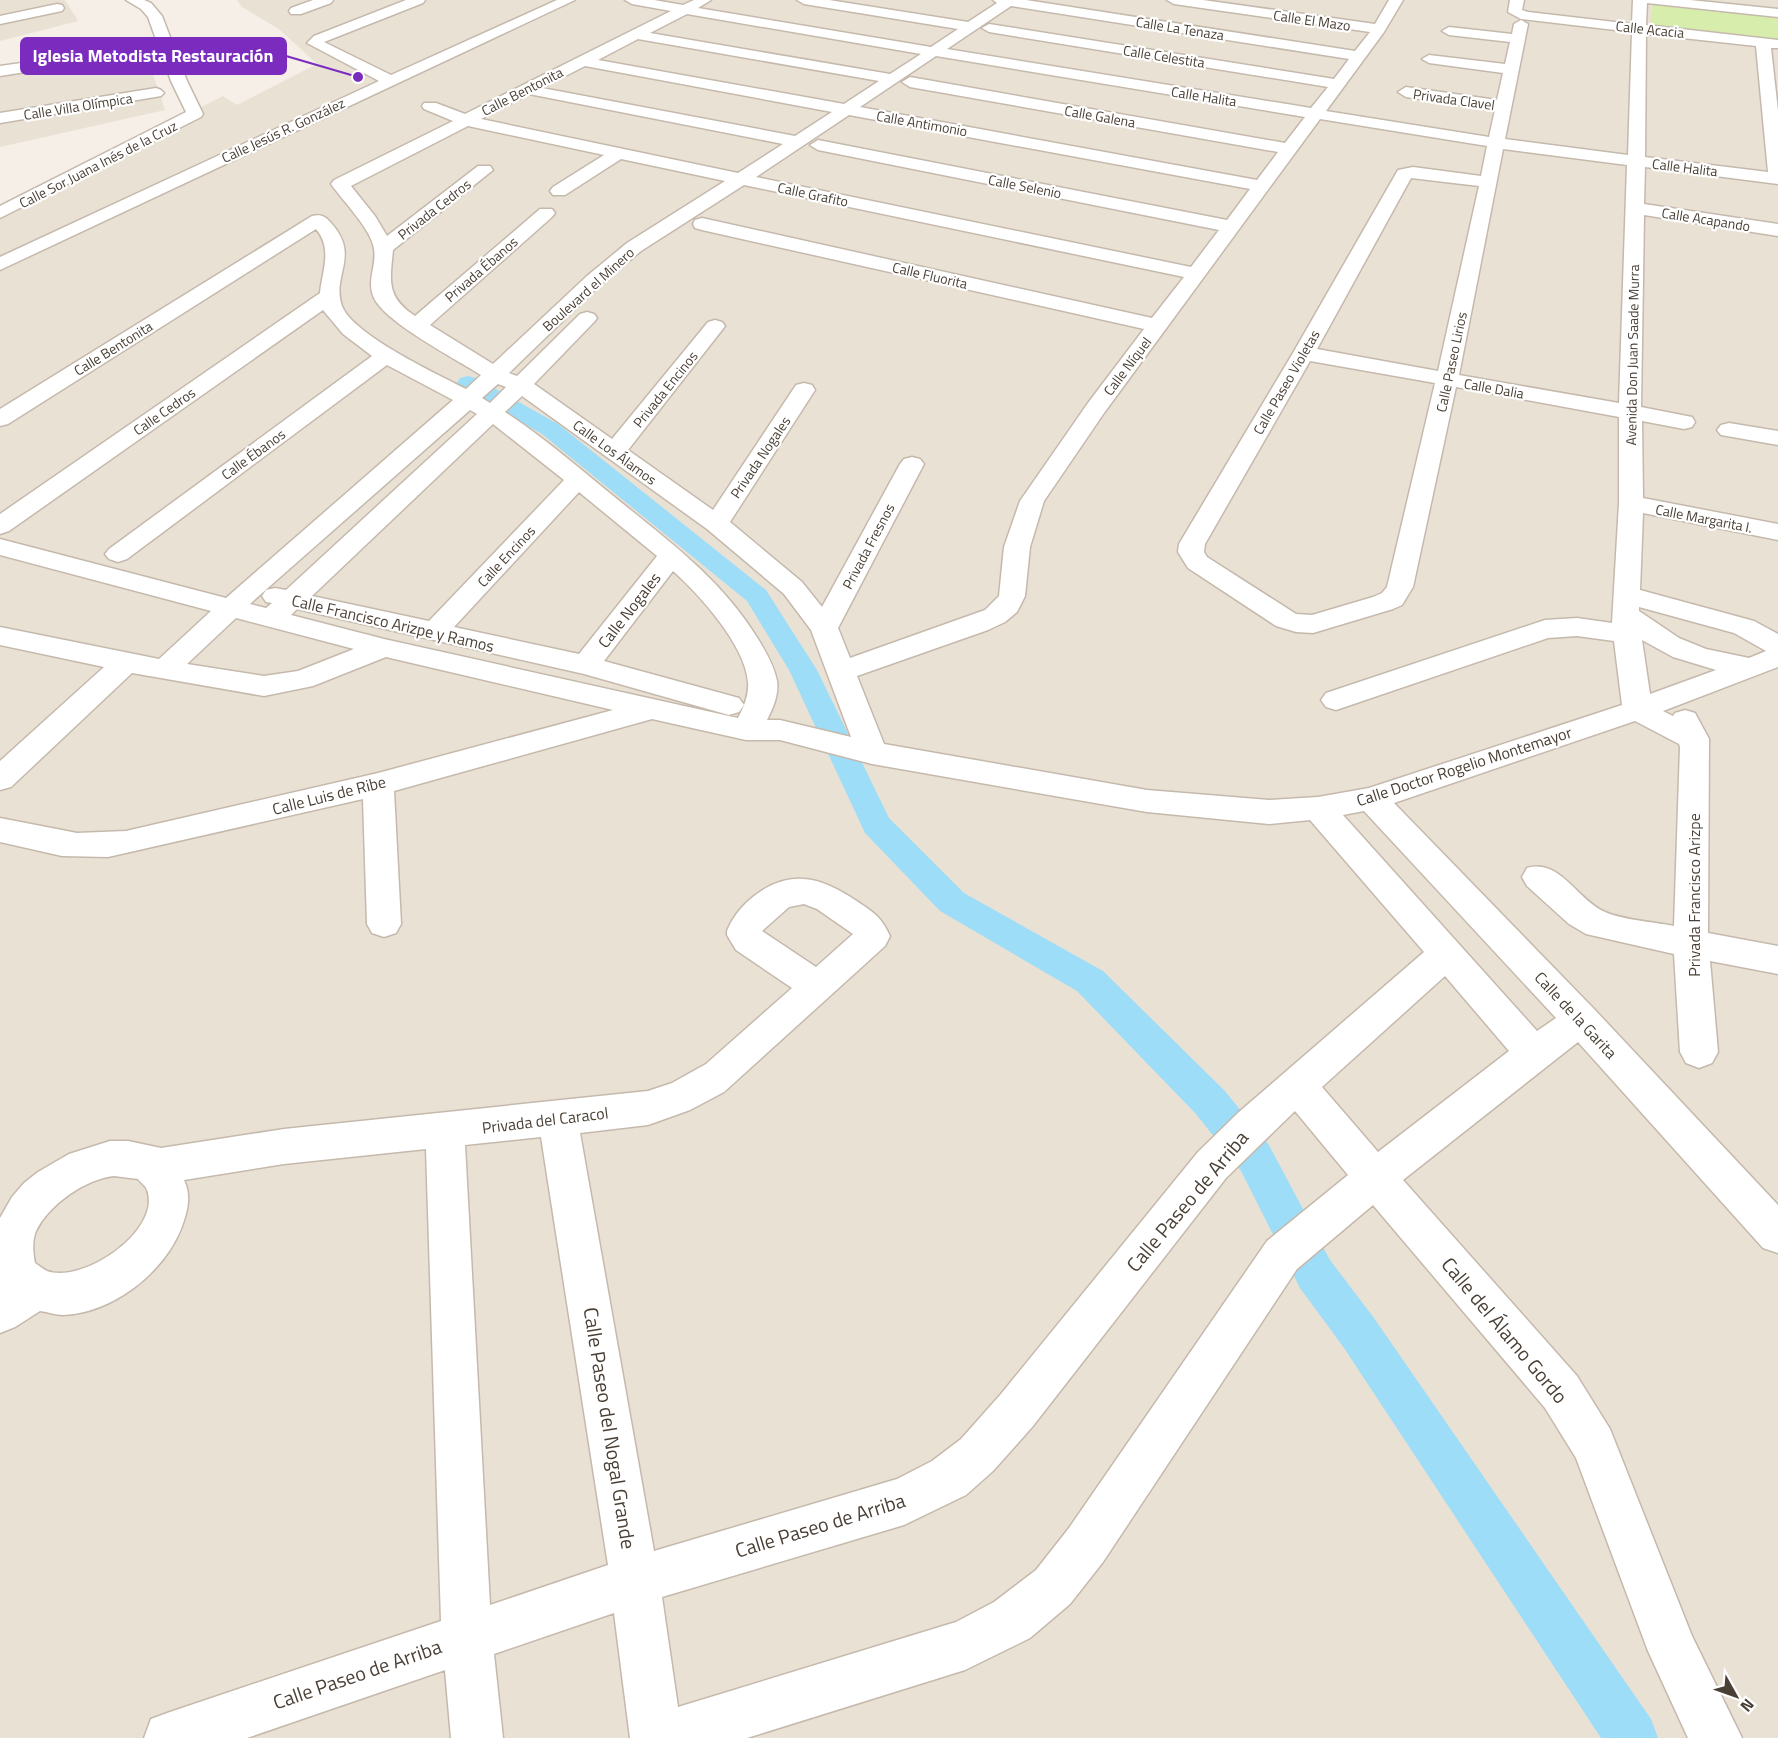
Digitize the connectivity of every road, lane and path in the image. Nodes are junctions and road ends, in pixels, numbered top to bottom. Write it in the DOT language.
graph roads {
  1 [pos="134,0"];
  2 [pos="326,0"];
  3 [pos="418,0"];
  4 [pos="568,0"];
  5 [pos="632,0"];
  6 [pos="704,0"];
  7 [pos="804,0"];
  8 [pos="1174,0"];
  9 [pos="1517,0"];
  10 [pos="1640,0"];
  11 [pos="1650,0"];
  12 [pos="1015,1"];
  13 [pos="1388,2"];
  14 [pos="1758,6"];
  15 [pos="57,8"];
  16 [pos="684,10"];
  17 [pos="296,11"];
  18 [pos="1778,13"];
  19 [pos="0,20"];
  20 [pos="1520,26"];
  21 [pos="970,27"];
  22 [pos="989,28"];
  23 [pos="1639,28"];
  24 [pos="1379,29"];
  25 [pos="1449,31"];
  26 [pos="634,34"];
  27 [pos="1770,43"];
  28 [pos="133,51"];
  29 [pos="941,53"];
  30 [pos="1360,56"];
  31 [pos="1429,59"];
  32 [pos="581,61"];
  33 [pos="2,67"];
  34 [pos="1511,69"];
  35 [pos="390,80"];
  36 [pos="901,80"];
  37 [pos="1339,84"];
  38 [pos="525,89"];
  39 [pos="1406,92"];
  40 [pos="156,93"];
  41 [pos="430,106"];
  42 [pos="1503,106"];
  43 [pos="856,111"];
  44 [pos="1316,114"];
  45 [pos="0,118"];
  46 [pos="464,120"];
  47 [pos="798,142"];
  48 [pos="1498,143"];
  49 [pos="818,145"];
  50 [pos="1290,149"];
  51 [pos="619,153"];
  52 [pos="1635,161"];
  53 [pos="484,170"];
  54 [pos="742,179"];
  55 [pos="1777,179"];
  56 [pos="1488,182"];
  57 [pos="762,183"];
  58 [pos="1263,186"];
  59 [pos="559,191"];
  60 [pos="1634,208"];
  61 [pos="0,213"];
  62 [pos="546,213"];
  63 [pos="702,224"];
  64 [pos="1233,227"];
  65 [pos="1778,230"];
  66 [pos="384,248"];
  67 [pos="662,249"];
  68 [pos="0,264"];
  69 [pos="1198,274"];
  70 [pos="328,297"];
  71 [pos="595,309"];
  72 [pos="416,326"];
  73 [pos="715,326"];
  74 [pos="1158,326"];
  75 [pos="1304,353"];
  76 [pos="388,354"];
  77 [pos="1447,380"];
  78 [pos="481,389"];
  79 [pos="804,390"];
  80 [pos="505,400"];
  81 [pos="1630,413"];
  82 [pos="0,419"];
  83 [pos="1684,422"];
  84 [pos="1729,430"];
  85 [pos="1778,438"];
  86 [pos="615,451"];
  87 [pos="912,464"];
  88 [pos="578,479"];
  89 [pos="1631,503"];
  90 [pos="716,524"];
  91 [pos="0,526"];
  92 [pos="1778,532"];
  93 [pos="0,547"];
  94 [pos="118,554"];
  95 [pos="671,556"];
  96 [pos="242,597"];
  97 [pos="281,610"];
  98 [pos="1626,614"];
  99 [pos="1296,623"];
  100 [pos="824,628"];
  101 [pos="434,632"];
  102 [pos="0,636"];
  103 [pos="1778,646"];
  104 [pos="384,648"];
  105 [pos="1764,662"];
  106 [pos="126,663"];
  107 [pos="586,665"];
  108 [pos="165,669"];
  109 [pos="839,672"];
  110 [pos="1671,697"];
  111 [pos="1336,700"];
  112 [pos="654,708"];
  113 [pos="1636,710"];
  114 [pos="751,721"];
  115 [pos="1694,739"];
  116 [pos="863,752"];
  117 [pos="0,779"];
  118 [pos="378,783"];
  119 [pos="1371,799"];
  120 [pos="1318,808"];
  121 [pos="0,830"];
  122 [pos="1539,878"];
  123 [pos="384,924"];
  124 [pos="1690,942"];
  125 [pos="1447,954"];
  126 [pos="1778,960"];
  127 [pos="818,987"];
  128 [pos="1581,1020"];
  129 [pos="1699,1052"];
  130 [pos="1534,1053"];
  131 [pos="1298,1086"];
  132 [pos="558,1119"];
  133 [pos="445,1131"];
  134 [pos="153,1168"];
  135 [pos="1375,1178"];
  136 [pos="1778,1234"];
  137 [pos="36,1290"];
  138 [pos="0,1312"];
  139 [pos="635,1581"];
  140 [pos="467,1636"];
  141 [pos="170,1738"];
  142 [pos="477,1738"];
  143 [pos="656,1738"];
  144 [pos="663,1738"];
  145 [pos="1716,1738"];
  1 -- 61 [label="street, Calle Sor Juana Inés de la Cruz"];
  2 -- 17 [label="street"];
  3 -- 35 [label="street"];
  4 -- 35 [label="street, Calle Jesús R. González"];
  5 -- 16 [label="street, Calle Halita"];
  6 -- 16 [label="street, Calle Bentonita"];
  7 -- 21 [label="street"];
  8 -- 24 [label="street, Calle El Mazo"];
  9 -- 20 [label="street"];
  10 -- 23 [label="street, Avenida Don Juan Saade Murra"];
  11 -- 14 [label="street"];
  12 -- 21 [label="street, Boulevard el Minero"];
  12 -- 22 [label="street, Boulevard el Minero"];
  12 -- 30 [label="street, Calle La Tenaza"];
  13 -- 24 [label="street, Calle Níquel"];
  14 -- 18 [label="street"];
  15 -- 19 [label="street"];
  16 -- 26 [label="street, Calle Bentonita"];
  16 -- 29 [label="street, Calle Halita"];
  20 -- 23 [label="street, Calle Acacia"];
  20 -- 25 [label="street, Calle Acacia"];
  20 -- 34 [label="street, Calle Paseo Lirios"];
  21 -- 29 [label="street, Boulevard el Minero"];
  22 -- 29 [label="street, Boulevard el Minero"];
  22 -- 37 [label="street, Calle Celestita"];
  23 -- 27 [label="street, Calle Acacia"];
  23 -- 52 [label="street, Avenida Don Juan Saade Murra"];
  24 -- 30 [label="street, Calle Níquel"];
  26 -- 32 [label="street, Calle Bentonita"];
  26 -- 36 [label="street, Calle Galena"];
  27 -- 55 [label="street"];
  28 -- 33 [label="street"];
  29 -- 36 [label="street, Boulevard el Minero"];
  29 -- 44 [label="street, Calle Halita"];
  30 -- 37 [label="street, Calle Níquel"];
  31 -- 34 [label="street"];
  32 -- 38 [label="street, Calle Bentonita"];
  32 -- 43 [label="street, Calle Antimonio"];
  34 -- 42 [label="street, Calle Paseo Lirios"];
  35 -- 68 [label="street, Calle Jesús R. González"];
  36 -- 43 [label="street, Boulevard el Minero"];
  36 -- 50 [label="street, Calle Galena"];
  37 -- 44 [label="street, Calle Níquel"];
  38 -- 46 [label="street, Calle Bentonita"];
  38 -- 47 [label="street"];
  39 -- 42 [label="street, Privada Clavel"];
  40 -- 45 [label="street, Calle Villa Olímpica"];
  41 -- 46 [label="street, Calle Grafito"];
  42 -- 48 [label="street, Calle Paseo Lirios"];
  43 -- 47 [label="street, Boulevard el Minero"];
  43 -- 49 [label="street, Boulevard el Minero"];
  43 -- 58 [label="street, Calle Antimonio"];
  44 -- 48 [label="street, Calle Halita"];
  44 -- 50 [label="street, Calle Níquel"];
  46 -- 51 [label="street, Calle Grafito"];
  46 -- 66 [label="street, Calle Bentonita"];
  47 -- 54 [label="street, Boulevard el Minero"];
  48 -- 52 [label="street, Calle Halita"];
  48 -- 56 [label="street, Calle Paseo Lirios"];
  49 -- 57 [label="street, Boulevard el Minero"];
  49 -- 64 [label="street, Calle Selenio"];
  50 -- 58 [label="street, Calle Níquel"];
  51 -- 54 [label="street, Calle Grafito"];
  51 -- 59 [label="street"];
  52 -- 55 [label="street, Calle Halita"];
  52 -- 60 [label="street, Avenida Don Juan Saade Murra"];
  53 -- 66 [label="street, Privada Cedros"];
  54 -- 57 [label="street, Calle Grafito"];
  54 -- 78 [label="street, Boulevard el Minero"];
  56 -- 75 [label="street, Calle Paseo Violetas"];
  56 -- 77 [label="street, Calle Paseo Lirios"];
  57 -- 63 [label="street, Boulevard el Minero"];
  57 -- 69 [label="street, Calle Grafito"];
  58 -- 64 [label="street, Calle Níquel"];
  60 -- 65 [label="street, Calle Acapando"];
  60 -- 81 [label="street, Avenida Don Juan Saade Murra"];
  62 -- 72 [label="street, Privada Ébanos"];
  63 -- 67 [label="street, Boulevard el Minero"];
  63 -- 74 [label="street, Calle Fluorita"];
  64 -- 69 [label="street, Calle Níquel"];
  66 -- 72 [label="street, Calle Los Álamos"];
  69 -- 74 [label="street, Calle Níquel"];
  70 -- 76 [label="street, Calle Los Álamos"];
  70 -- 82 [label="street, Calle Bentonita"];
  70 -- 91 [label="street, Calle Cedros"];
  71 -- 80 [label="street, Boulevard el Minero"];
  72 -- 78 [label="street, Calle Los Álamos"];
  73 -- 86 [label="street, Privada Encinos"];
  74 -- 109 [label="street, Calle Níquel"];
  75 -- 77 [label="street, Calle Dalia"];
  75 -- 99 [label="street, Calle Paseo Violetas"];
  76 -- 78 [label="street, Calle Los Álamos"];
  76 -- 94 [label="street, Calle Ébanos"];
  77 -- 81 [label="street, Calle Dalia"];
  77 -- 99 [label="street, Calle Paseo Lirios"];
  78 -- 80 [label="street, Calle Los Álamos"];
  78 -- 80 [label="street, Calle Los Álamos"];
  78 -- 96 [label="street, Boulevard el Minero"];
  79 -- 90 [label="street, Privada Nogales"];
  80 -- 86 [label="street, Calle Los Álamos"];
  80 -- 88 [label="street, Calle Los Álamos"];
  80 -- 97 [label="street, Boulevard el Minero"];
  81 -- 83 [label="street, Calle Dalia"];
  81 -- 89 [label="street, Avenida Don Juan Saade Murra"];
  84 -- 85 [label="street"];
  86 -- 90 [label="street, Calle Los Álamos"];
  87 -- 100 [label="street, Privada Fresnos"];
  88 -- 95 [label="street, Calle Los Álamos"];
  88 -- 101 [label="street, Calle Encinos"];
  89 -- 92 [label="street, Calle Margarita I."];
  89 -- 98 [label="street, Avenida Don Juan Saade Murra"];
  90 -- 100 [label="street, Calle Los Álamos"];
  91 -- 94 [label="street, Calle Francisco Arizpe y Ramos"];
  93 -- 96 [label="street, Calle Francisco Arizpe y Ramos"];
  94 -- 96 [label="street, Calle Francisco Arizpe y Ramos"];
  95 -- 107 [label="street, Calle Nogales"];
  95 -- 114 [label="street, Calle Los Álamos"];
  96 -- 97 [label="street, Calle Francisco Arizpe y Ramos"];
  96 -- 108 [label="street, Boulevard el Minero"];
  97 -- 101 [label="street, Calle Francisco Arizpe y Ramos"];
  97 -- 104 [label="street, Calle Francisco Arizpe y Ramos"];
  98 -- 103 [label="street"];
  98 -- 105 [label="street"];
  98 -- 111 [label="street"];
  98 -- 113 [label="street, Avenida Don Juan Saade Murra"];
  100 -- 109 [label="street, Calle Los Álamos"];
  101 -- 107 [label="street, Calle Francisco Arizpe y Ramos"];
  102 -- 106 [label="street"];
  104 -- 108 [label="street"];
  104 -- 112 [label="street, Calle Francisco Arizpe y Ramos"];
  105 -- 110 [label="street, Calle Doctor Rogelio Montemayor"];
  106 -- 108 [label="street"];
  106 -- 117 [label="street"];
  107 -- 114 [label="street, Calle Francisco Arizpe y Ramos"];
  109 -- 116 [label="street, Calle Los Álamos"];
  110 -- 113 [label="street, Calle Doctor Rogelio Montemayor"];
  110 -- 115 [label="street, Privada Francisco Arizpe"];
  112 -- 114 [label="street, Calle Francisco Arizpe y Ramos"];
  112 -- 118 [label="street, Calle Luis de Ribe"];
  113 -- 115 [label="street"];
  113 -- 119 [label="street, Calle Doctor Rogelio Montemayor"];
  114 -- 116 [label="street, Calle Francisco Arizpe y Ramos"];
  115 -- 124 [label="street, Privada Francisco Arizpe"];
  116 -- 120 [label="street, Calle Doctor Rogelio Montemayor"];
  118 -- 121 [label="street, Calle Luis de Ribe"];
  118 -- 123 [label="street"];
  119 -- 120 [label="street, Calle Doctor Rogelio Montemayor"];
  119 -- 128 [label="street, Calle de la Garita"];
  120 -- 125 [label="street"];
  122 -- 124 [label="street"];
  124 -- 126 [label="street"];
  124 -- 129 [label="street, Privada Francisco Arizpe"];
  125 -- 130 [label="street"];
  125 -- 131 [label="street, Calle Paseo de Arriba"];
  127 -- 127 [label="street, Privada del Caracol"];
  127 -- 132 [label="street, Privada del Caracol"];
  128 -- 130 [label="street"];
  128 -- 136 [label="street, Calle de la Garita"];
  130 -- 135 [label="street"];
  131 -- 135 [label="street, Calle del Álamo Gordo"];
  131 -- 139 [label="street, Calle Paseo de Arriba"];
  132 -- 133 [label="street, Privada del Caracol"];
  132 -- 139 [label="street, Calle Paseo del Nogal Grande"];
  133 -- 134 [label="street, Privada del Caracol"];
  133 -- 140 [label="street"];
  134 -- 137 [label="street"];
  134 -- 137 [label="street, Privada del Caracol"];
  135 -- 144 [label="street"];
  135 -- 145 [label="street, Calle del Álamo Gordo"];
  137 -- 138 [label="street"];
  139 -- 140 [label="street, Calle Paseo de Arriba"];
  139 -- 143 [label="street, Calle Paseo del Nogal Grande"];
  140 -- 141 [label="street, Calle Paseo de Arriba"];
  140 -- 142 [label="street"];
}
